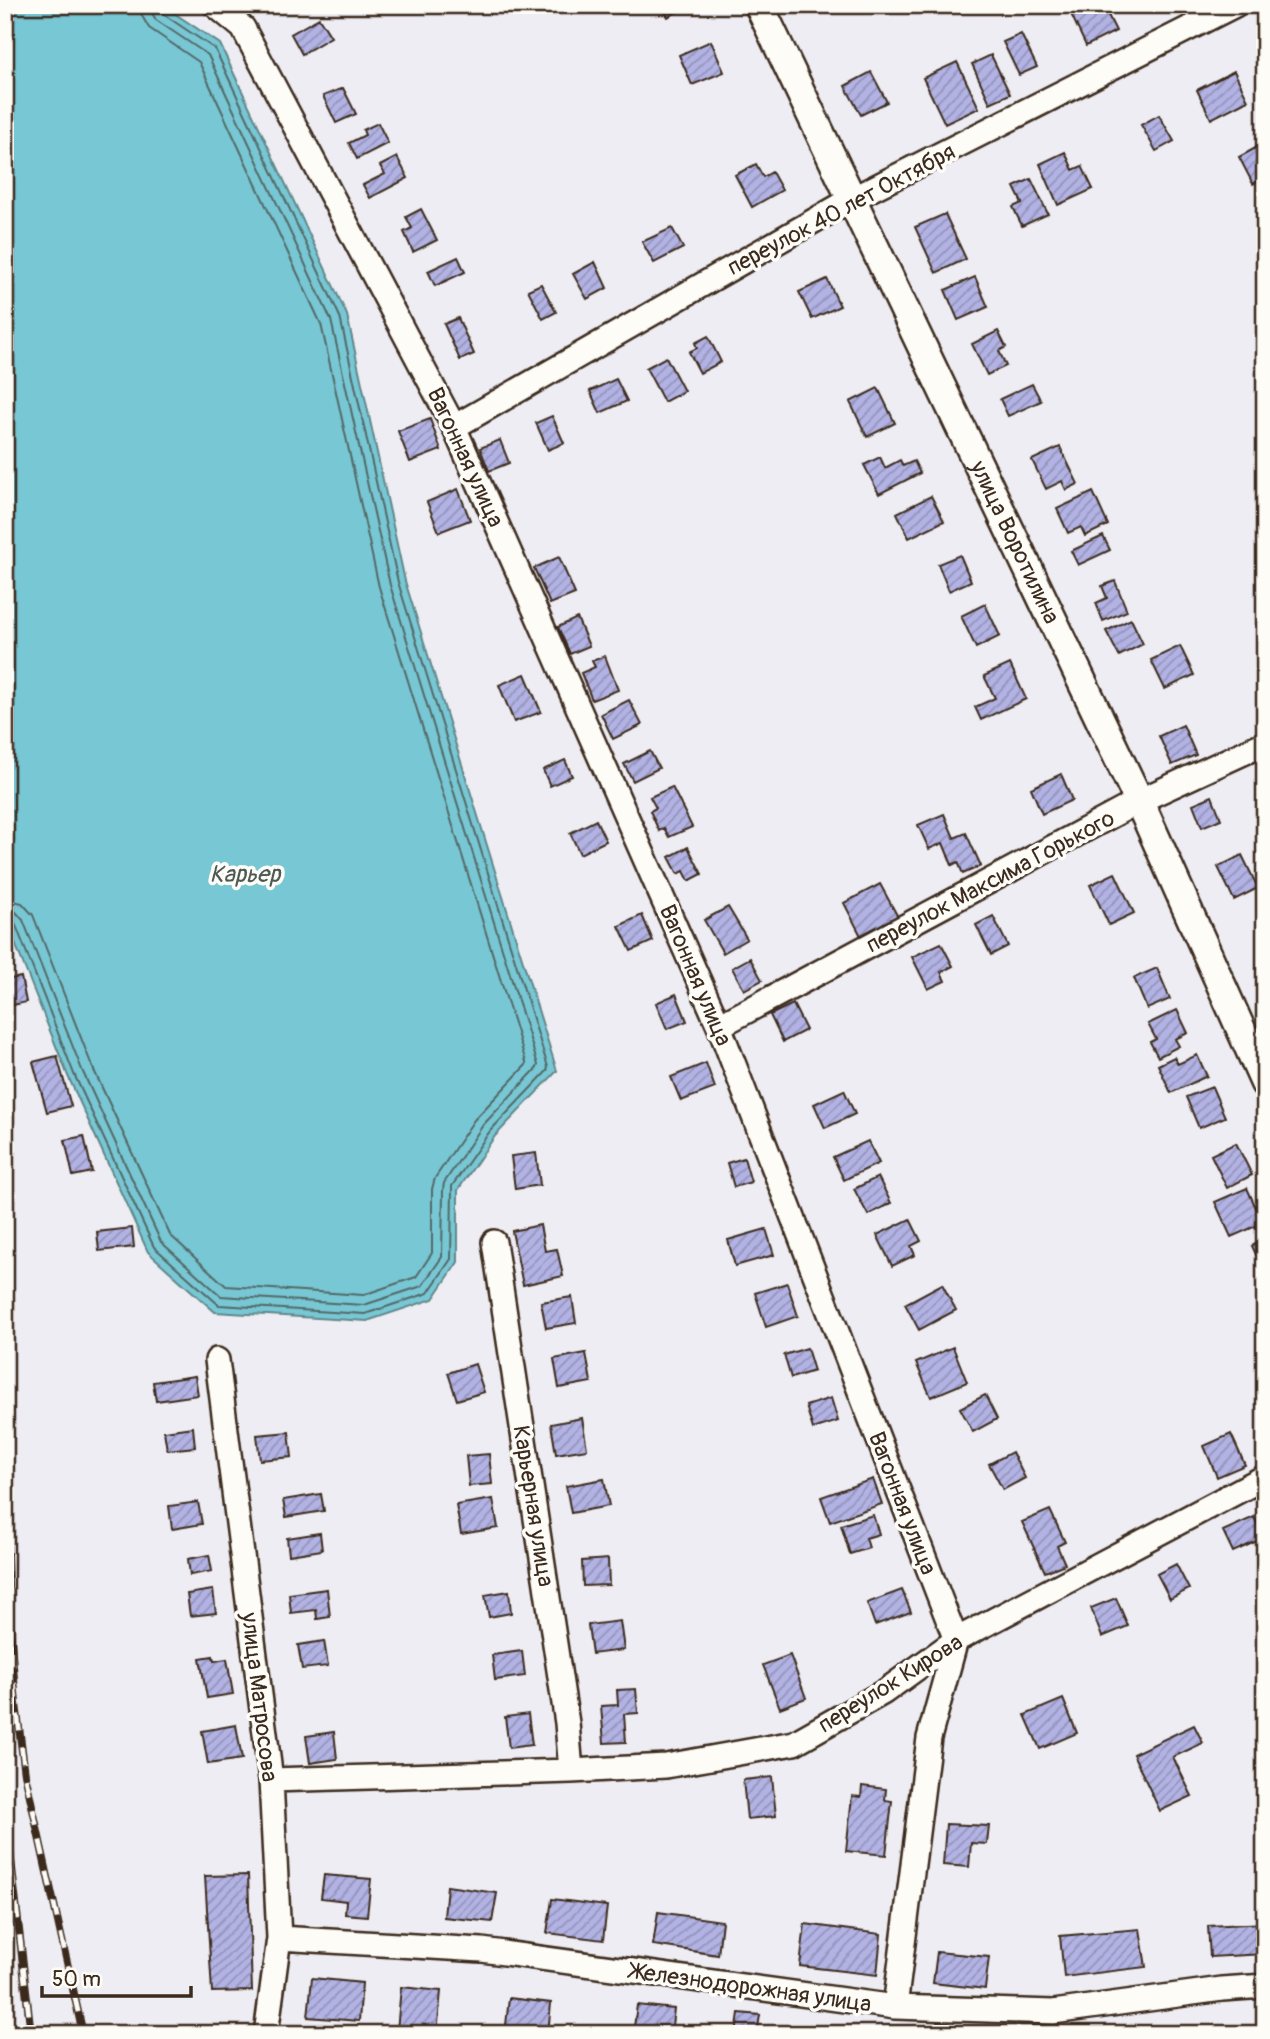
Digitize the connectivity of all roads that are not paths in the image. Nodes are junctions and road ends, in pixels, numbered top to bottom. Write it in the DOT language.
graph roads {
  1 [pos="215,5"];
  2 [pos="759,5"];
  3 [pos="1236,5"];
  4 [pos="852,199"];
  5 [pos="454,427"];
  6 [pos="1265,743"];
  7 [pos="1139,801"];
  8 [pos="719,1026"];
  9 [pos="1265,1083"];
  10 [pos="494,1242"];
  11 [pos="217,1360"];
  12 [pos="1265,1477"];
  13 [pos="956,1640"];
  14 [pos="571,1771"];
  15 [pos="271,1780"];
  16 [pos="279,1938"];
  17 [pos="1265,1986"];
  18 [pos="895,2007"];
  19 [pos="266,2034"];
  1 -- 5 [label="street, Вагонная улица"];
  2 -- 4 [label="street, улица Воротилина"];
  3 -- 4 [label="street, переулок 40 лет Октября"];
  4 -- 5 [label="street, переулок 40 лет Октября"];
  4 -- 7 [label="street, улица Воротилина"];
  5 -- 8 [label="street, Вагонная улица"];
  6 -- 7 [label="street, переулок Максима Горького"];
  7 -- 8 [label="street, переулок Максима Горького"];
  7 -- 9 [label="street, улица Воротилина"];
  8 -- 13 [label="street, Вагонная улица"];
  10 -- 14 [label="street, Карьерная улица"];
  11 -- 15 [label="street, улица Матросова"];
  12 -- 13 [label="street, переулок Кирова"];
  13 -- 14 [label="street, переулок Кирова"];
  13 -- 18 [label="street"];
  14 -- 15 [label="street, переулок Кирова"];
  15 -- 16 [label="street, улица Матросова"];
  16 -- 18 [label="street, Железнодорожная улица"];
  16 -- 19 [label="street, улица Матросова"];
  17 -- 18 [label="street, Железнодорожная улица"];
}
